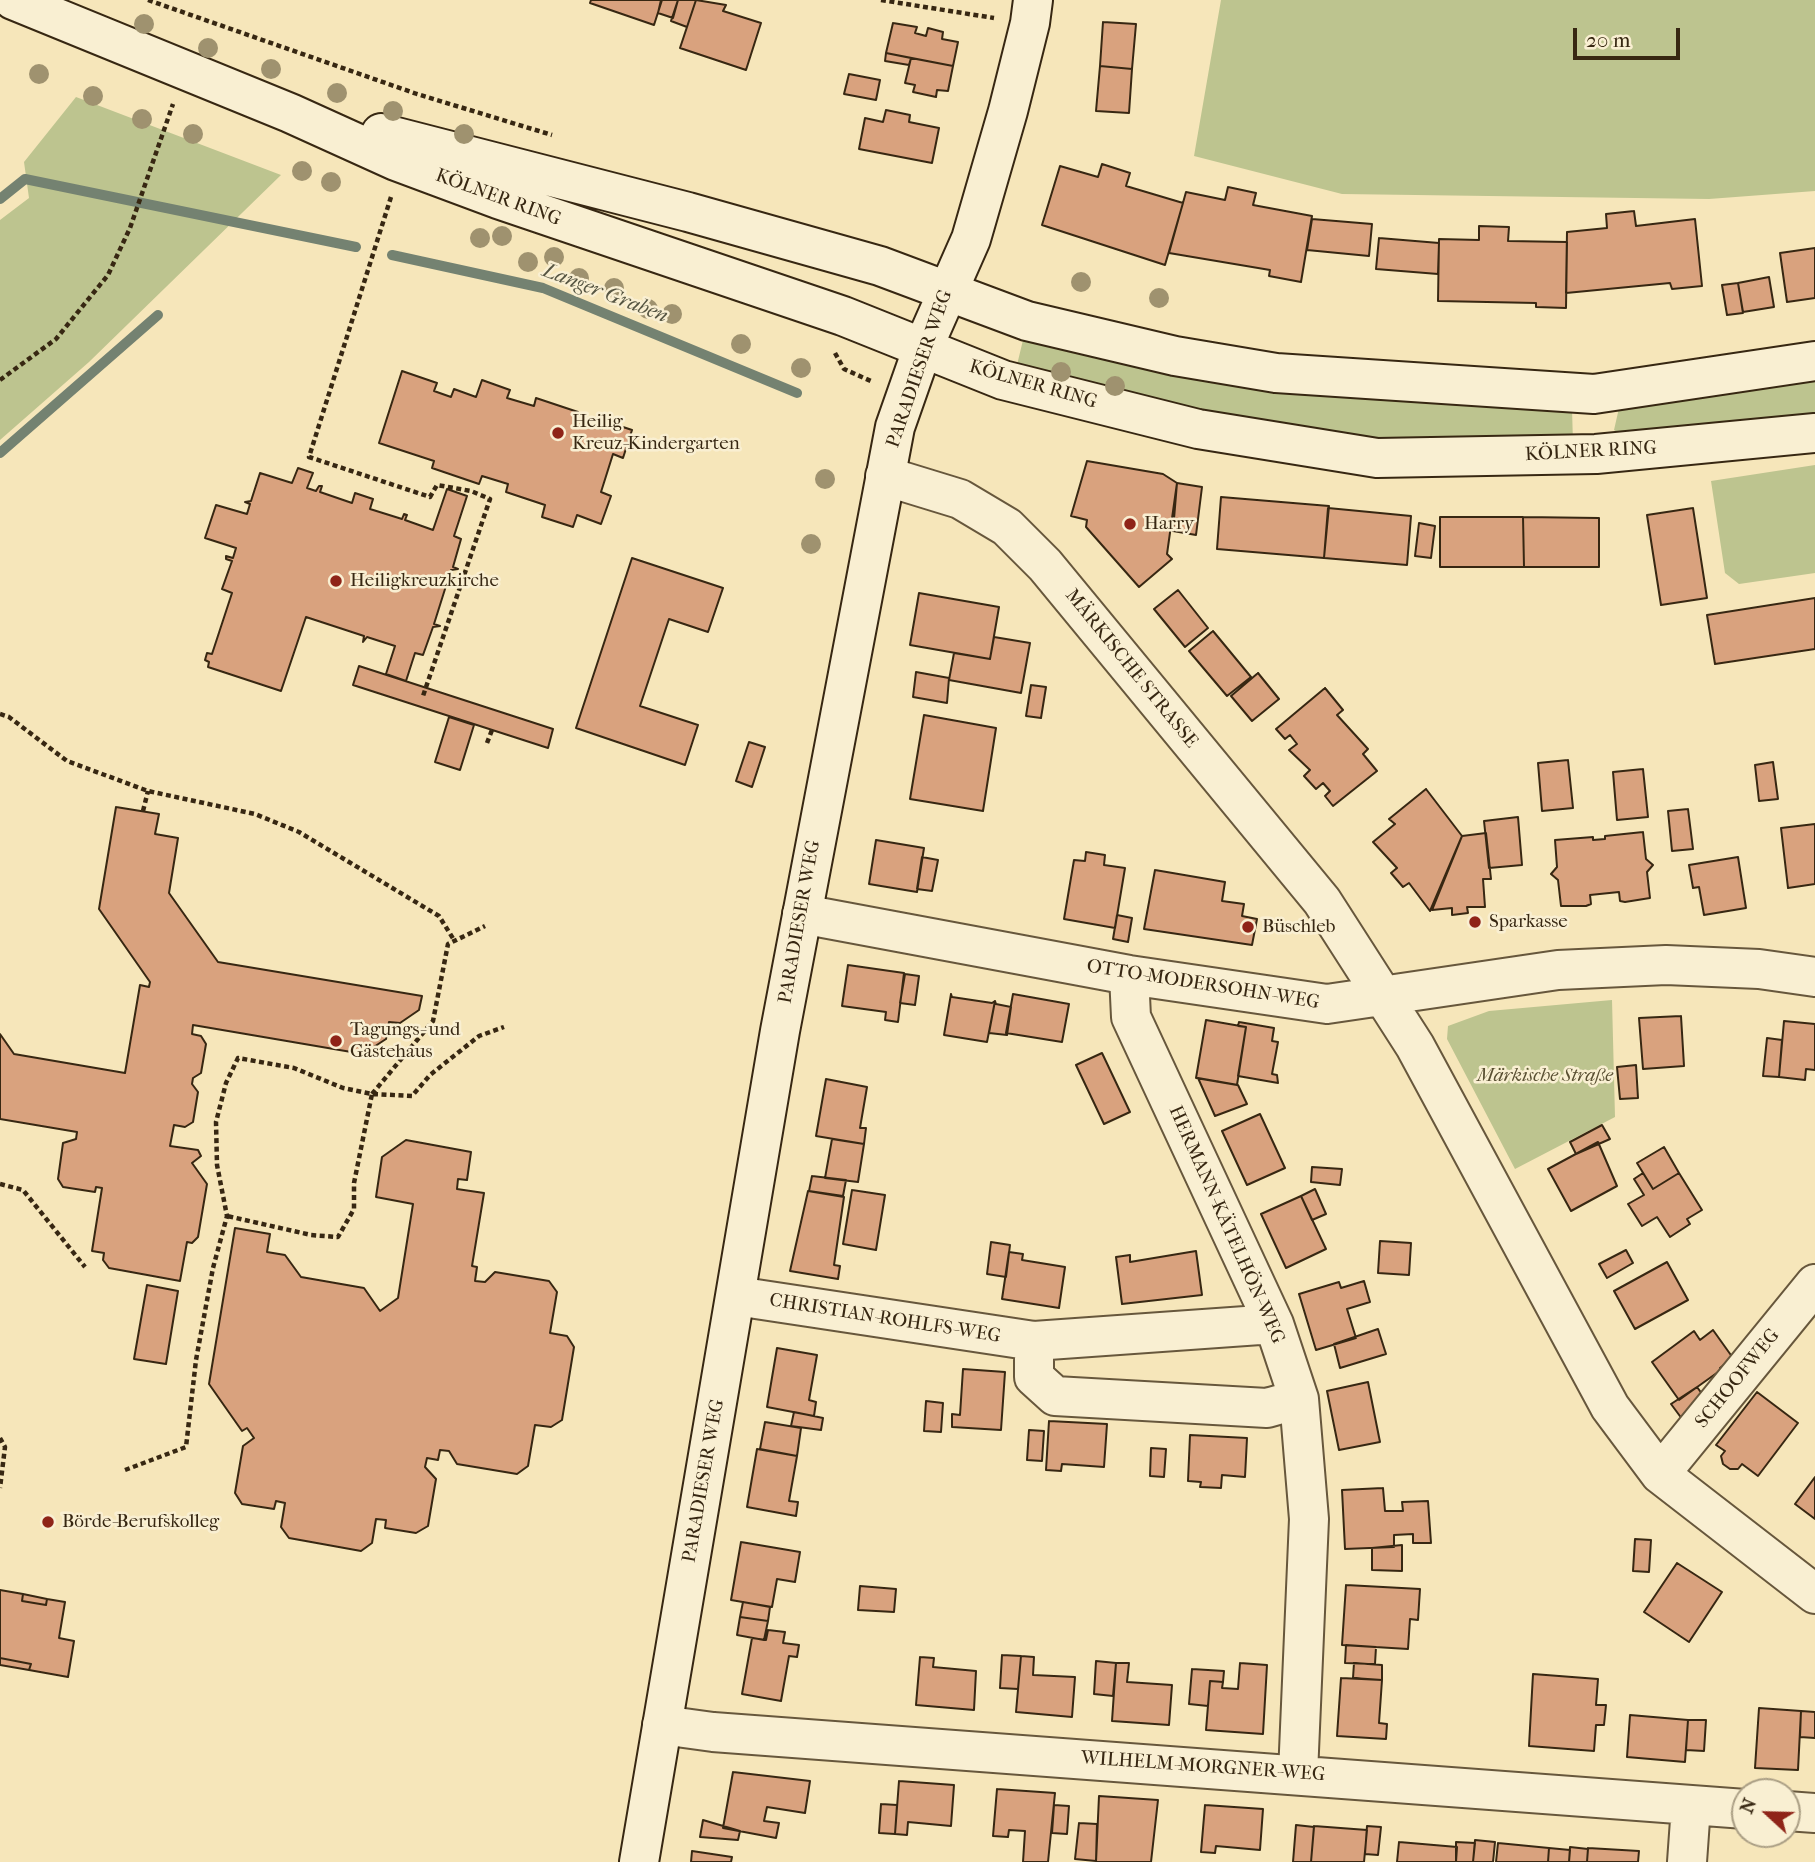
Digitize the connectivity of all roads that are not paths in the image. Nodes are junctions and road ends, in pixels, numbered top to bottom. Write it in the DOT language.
graph roads {
  1 [pos="13,0"];
  2 [pos="1031,12"];
  3 [pos="290,113"];
  4 [pos="946,293"];
  5 [pos="922,350"];
  6 [pos="1815,361"];
  7 [pos="1594,394"];
  8 [pos="1815,433"];
  9 [pos="1596,454"];
  10 [pos="885,476"];
  11 [pos="802,914"];
  12 [pos="1129,975"];
  13 [pos="1815,977"];
  14 [pos="1384,997"];
  15 [pos="1815,1284"];
  16 [pos="736,1296"];
  17 [pos="1274,1324"];
  18 [pos="1034,1341"];
  19 [pos="1298,1399"];
  20 [pos="1660,1475"];
  21 [pos="1815,1594"];
  22 [pos="662,1725"];
  23 [pos="1298,1774"];
  24 [pos="1691,1806"];
  25 [pos="1731,1808"];
  26 [pos="639,1862"];
  27 [pos="1687,1862"];
  1 -- 3 [label="street, KÖLNER RING"];
  2 -- 4 [label="street, PARADIESER WEG"];
  3 -- 4 [label="street, KÖLNER RING"];
  3 -- 5 [label="street, KÖLNER RING"];
  4 -- 5 [label="street, PARADIESER WEG"];
  4 -- 7 [label="street, KÖLNER RING"];
  5 -- 9 [label="street, KÖLNER RING"];
  5 -- 10 [label="street, PARADIESER WEG"];
  6 -- 7 [label="street, KÖLNER RING"];
  7 -- 9 [label="street"];
  8 -- 9 [label="street, KÖLNER RING"];
  10 -- 11 [label="street, PARADIESER WEG"];
  10 -- 14 [label="street, MÄRKISCHE STRASSE"];
  11 -- 12 [label="street, OTTO-MODERSOHN-WEG"];
  11 -- 16 [label="street, PARADIESER WEG"];
  12 -- 14 [label="street, OTTO-MODERSOHN-WEG"];
  12 -- 17 [label="street, HERMANN-KÄTELHÖN-WEG"];
  13 -- 14 [label="street, OTTO-MODERSOHN-WEG"];
  14 -- 20 [label="street, MÄRKISCHE STRASSE"];
  15 -- 20 [label="street, SCHOOFWEG"];
  16 -- 18 [label="street, CHRISTIAN-ROHLFS-WEG"];
  16 -- 22 [label="street, PARADIESER WEG"];
  17 -- 18 [label="street, CHRISTIAN-ROHLFS-WEG"];
  17 -- 19 [label="street, HERMANN-KÄTELHÖN-WEG"];
  18 -- 19 [label="street"];
  19 -- 23 [label="street, HERMANN-KÄTELHÖN-WEG"];
  20 -- 21 [label="street, MÄRKISCHE STRASSE"];
  22 -- 23 [label="street, WILHELM-MORGNER-WEG"];
  22 -- 26 [label="street, PARADIESER WEG"];
  23 -- 24 [label="street, WILHELM-MORGNER-WEG"];
  24 -- 25 [label="street, WILHELM-MORGNER-WEG"];
  24 -- 27 [label="street"];
}
